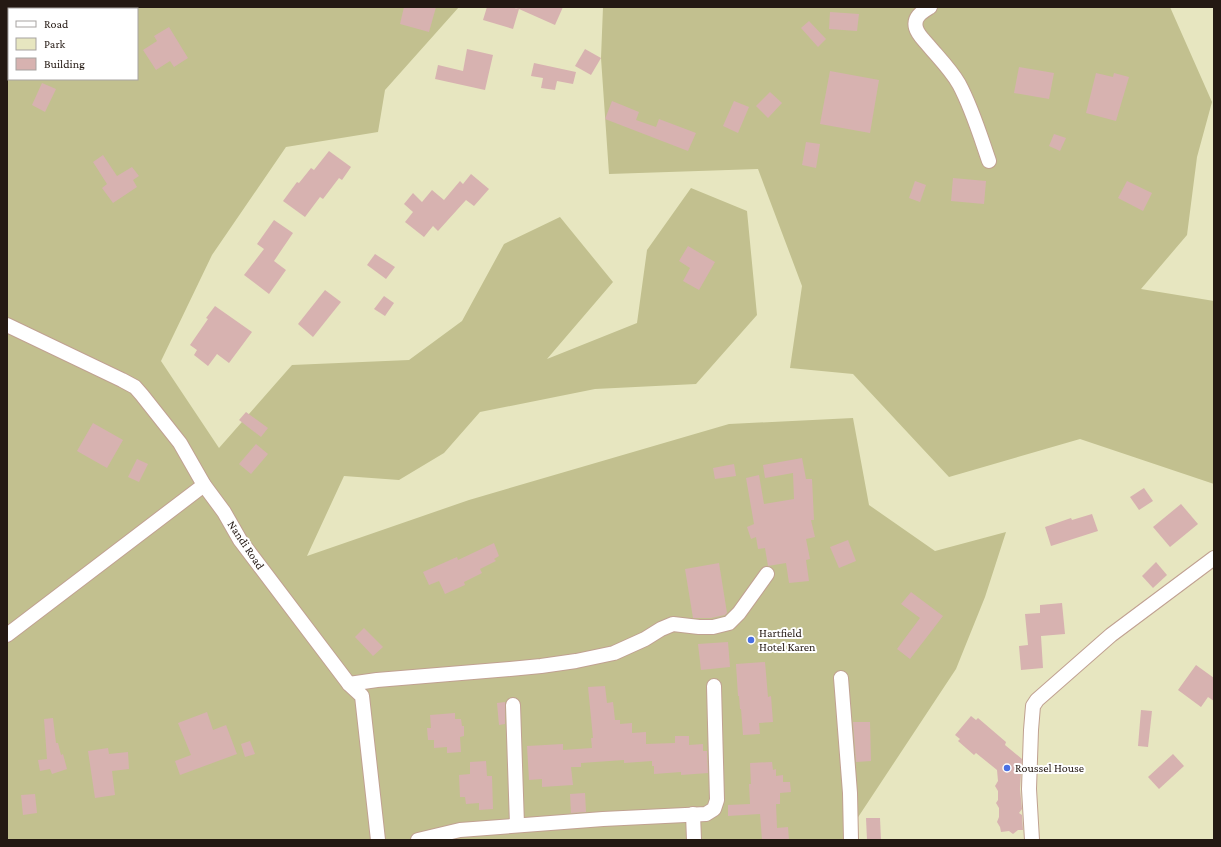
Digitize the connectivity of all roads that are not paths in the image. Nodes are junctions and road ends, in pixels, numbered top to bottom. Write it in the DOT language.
graph roads {
  1 [pos="930,7"];
  2 [pos="989,161"];
  3 [pos="7,325"];
  4 [pos="204,485"];
  5 [pos="1214,558"];
  6 [pos="767,574"];
  7 [pos="7,635"];
  8 [pos="841,678"];
  9 [pos="349,684"];
  10 [pos="714,686"];
  11 [pos="513,704"];
  12 [pos="693,814"];
  13 [pos="517,825"];
  14 [pos="460,835"];
  15 [pos="378,840"];
  16 [pos="418,840"];
  17 [pos="694,840"];
  18 [pos="851,840"];
  19 [pos="1032,840"];
  1 -- 2 [label="street"];
  3 -- 4 [label="street, Nandi Road"];
  4 -- 7 [label="street"];
  4 -- 9 [label="street, Nandi Road"];
  5 -- 19 [label="street"];
  6 -- 9 [label="street"];
  8 -- 18 [label="street"];
  9 -- 15 [label="street, Nandi Road"];
  10 -- 12 [label="street"];
  11 -- 13 [label="street"];
  12 -- 13 [label="street"];
  12 -- 17 [label="street"];
  13 -- 14 [label="street"];
  14 -- 16 [label="street"];
}
